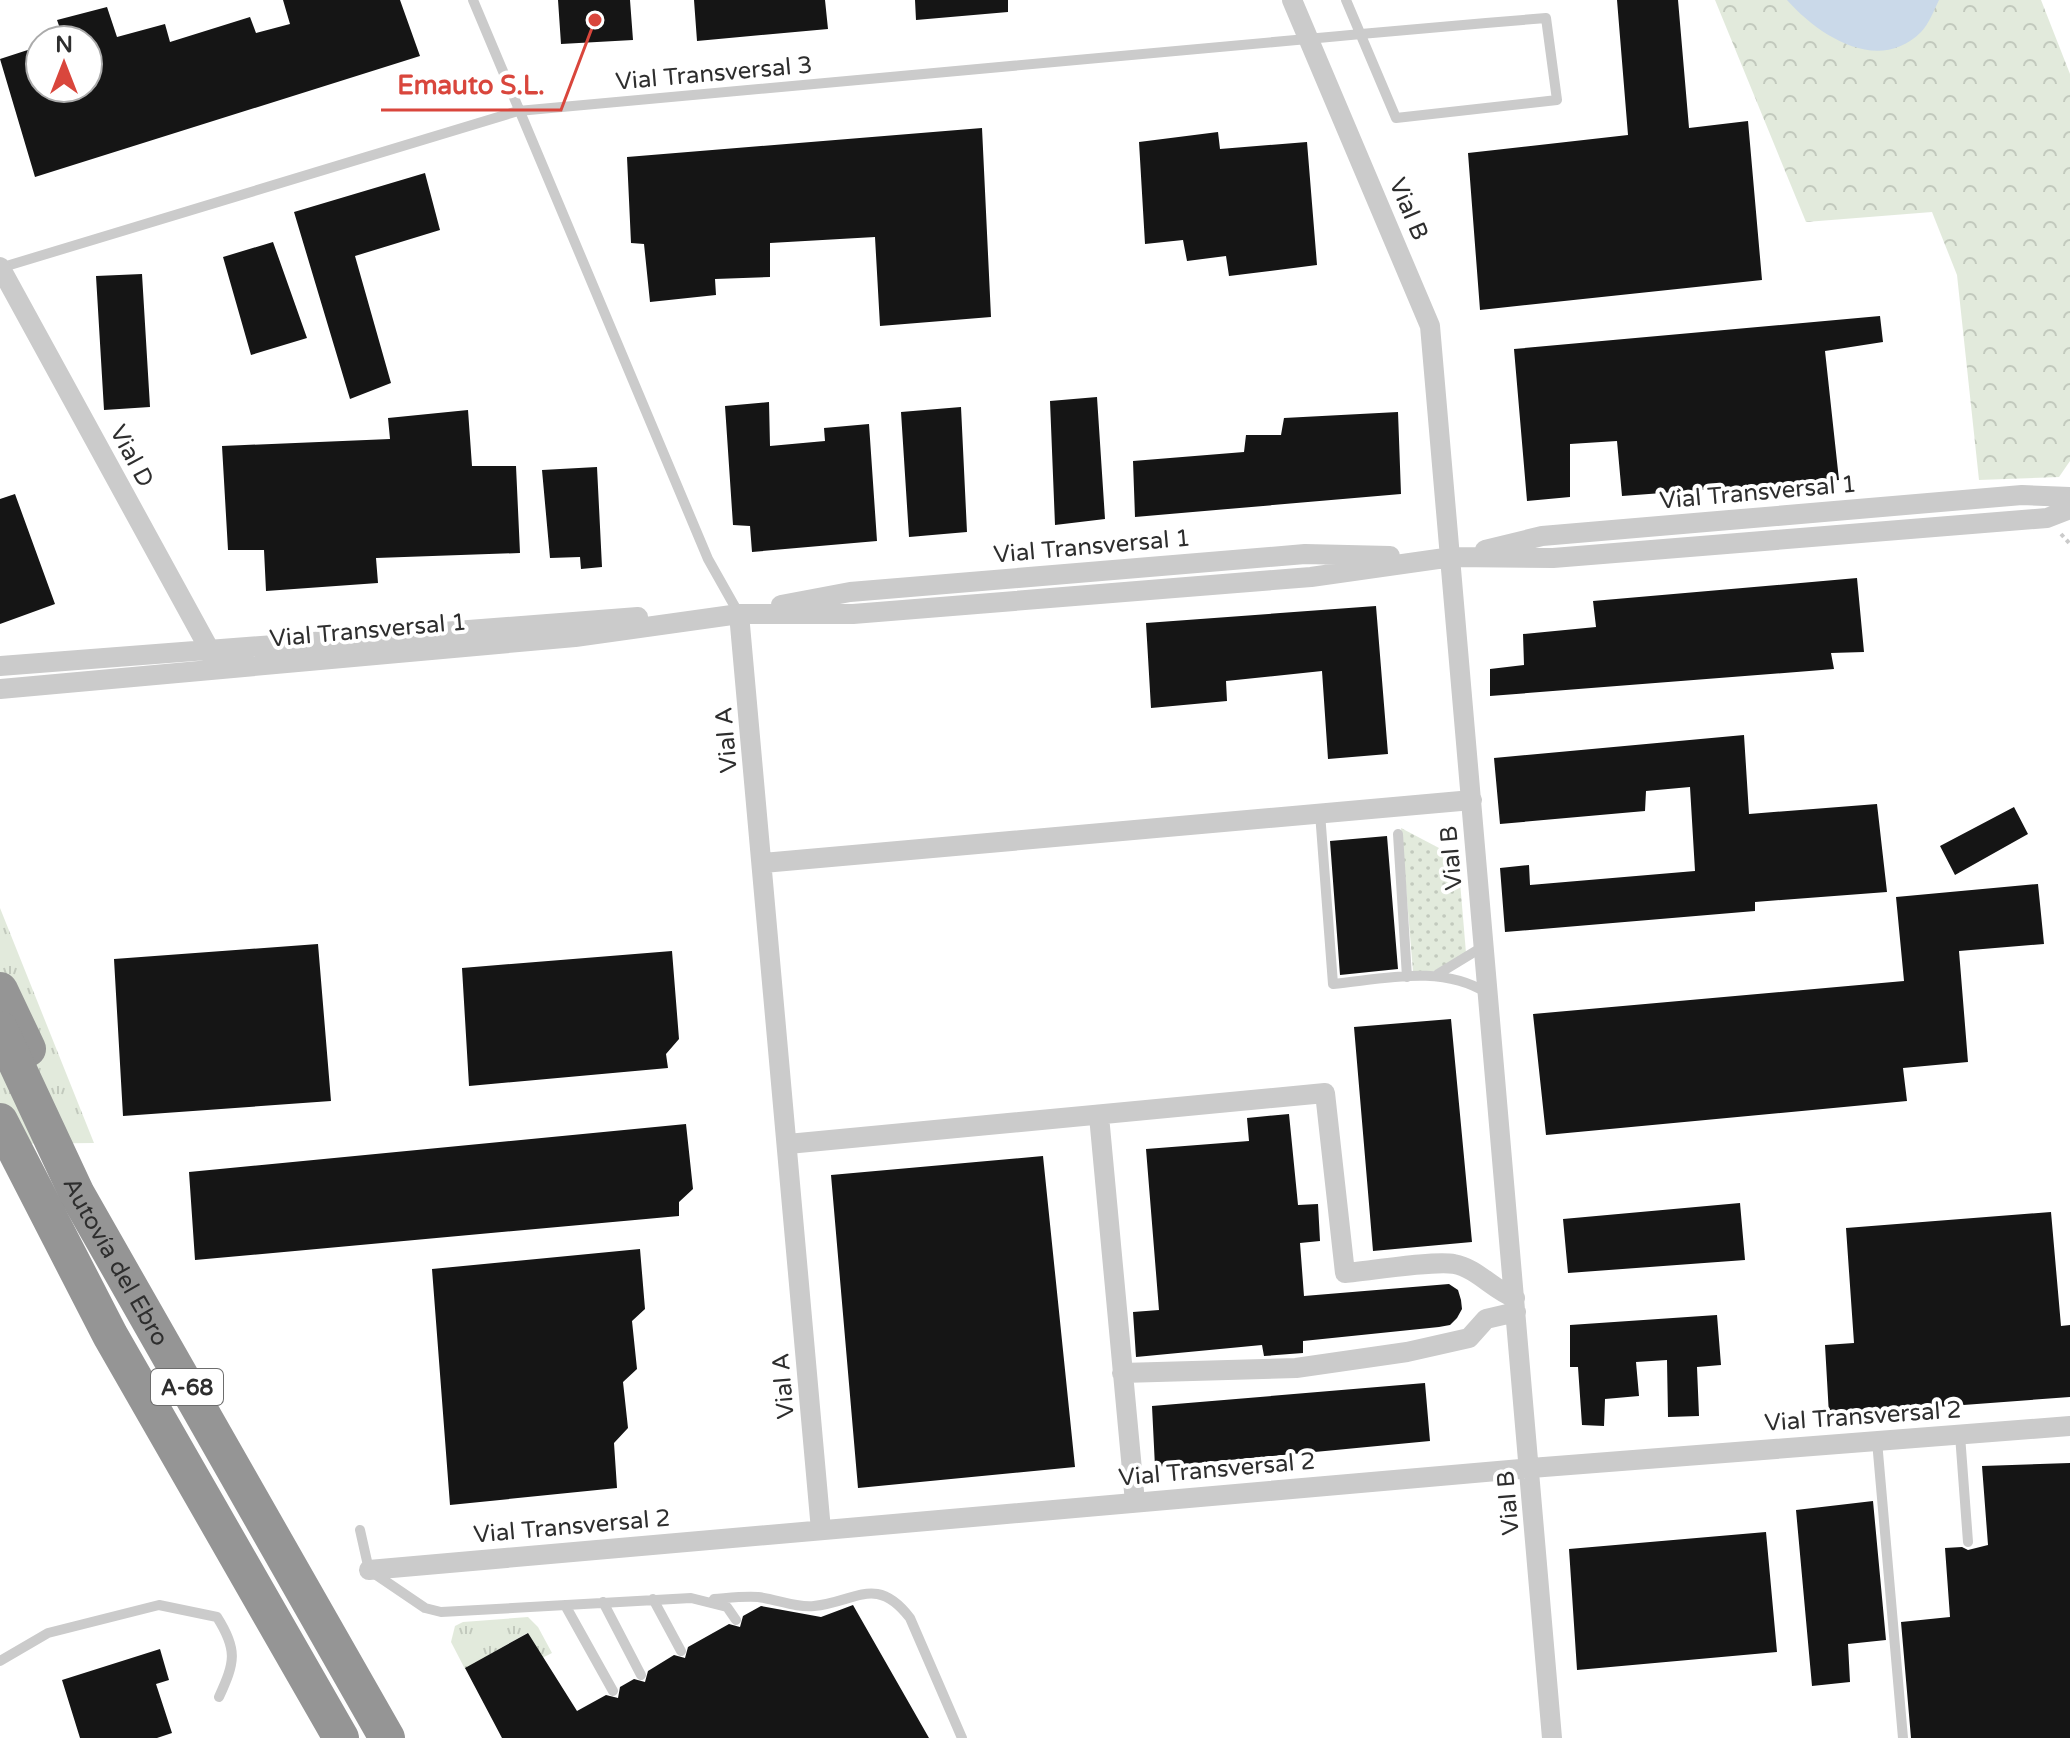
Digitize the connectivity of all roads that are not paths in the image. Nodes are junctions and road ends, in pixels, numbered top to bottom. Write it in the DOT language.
graph roads {
  1 [pos="473,0"];
  2 [pos="1292,0"];
  3 [pos="1346,0"];
  4 [pos="1361,34"];
  5 [pos="1309,39"];
  6 [pos="518,111"];
  7 [pos="0,268"];
  8 [pos="2070,497"];
  9 [pos="2070,509"];
  10 [pos="1452,557"];
  11 [pos="739,614"];
  12 [pos="208,648"];
  13 [pos="0,666"];
  14 [pos="221,670"];
  15 [pos="0,689"];
  16 [pos="1472,800"];
  17 [pos="1320,813"];
  18 [pos="1398,834"];
  19 [pos="763,863"];
  20 [pos="1485,946"];
  21 [pos="1438,974"];
  22 [pos="1407,977"];
  23 [pos="0,990"];
  24 [pos="1489,994"];
  25 [pos="0,1029"];
  26 [pos="1099,1116"];
  27 [pos="0,1121"];
  28 [pos="51,1139"];
  29 [pos="788,1144"];
  30 [pos="0,1146"];
  31 [pos="1516,1305"];
  32 [pos="1122,1373"];
  33 [pos="2070,1426"];
  34 [pos="1960,1435"];
  35 [pos="1877,1441"];
  36 [pos="1531,1468"];
  37 [pos="1135,1502"];
  38 [pos="360,1530"];
  39 [pos="821,1530"];
  40 [pos="1968,1542"];
  41 [pos="369,1570"];
  42 [pos="653,1599"];
  43 [pos="708,1600"];
  44 [pos="603,1602"];
  45 [pos="565,1605"];
  46 [pos="736,1620"];
  47 [pos="681,1651"];
  48 [pos="0,1661"];
  49 [pos="641,1675"];
  50 [pos="613,1691"];
  51 [pos="219,1697"];
  52 [pos="316,1738"];
  53 [pos="341,1738"];
  54 [pos="387,1738"];
  55 [pos="962,1738"];
  56 [pos="1552,1738"];
  57 [pos="1903,1738"];
  1 -- 6 [label="lane, Vial A"];
  2 -- 5 [label="street, Vial B"];
  3 -- 4 [label="lane"];
  4 -- 4 [label="lane"];
  4 -- 5 [label="lane, Vial Transversal 3"];
  5 -- 6 [label="lane, Vial Transversal 3"];
  5 -- 10 [label="street, Vial B"];
  6 -- 7 [label="lane, Vial Transversal 3"];
  6 -- 11 [label="lane, Vial A"];
  7 -- 12 [label="street, Vial D"];
  8 -- 10 [label="street, Vial Transversal 1"];
  9 -- 10 [label="street, Vial Transversal 1"];
  10 -- 11 [label="street, Vial Transversal 1"];
  10 -- 16 [label="street, Vial B"];
  11 -- 12 [label="street, Vial Transversal 1"];
  11 -- 14 [label="street, Vial Transversal 1"];
  11 -- 19 [label="street, Vial A"];
  12 -- 13 [label="street, Vial Transversal 1"];
  12 -- 14 [label="street, Vial D"];
  14 -- 15 [label="street, Vial Transversal 1"];
  16 -- 17 [label="street"];
  16 -- 20 [label="street, Vial B"];
  17 -- 19 [label="street"];
  17 -- 22 [label="lane"];
  18 -- 22 [label="lane"];
  19 -- 29 [label="street, Vial A"];
  20 -- 21 [label="lane"];
  20 -- 24 [label="street, Vial B"];
  21 -- 22 [label="lane"];
  21 -- 24 [label="lane"];
  23 -- 28 [label="highway"];
  24 -- 31 [label="street, Vial B"];
  25 -- 28 [label="highway, Autovía del Ebro / A-68"];
  26 -- 29 [label="street"];
  26 -- 31 [label="street"];
  26 -- 32 [label="street"];
  27 -- 53 [label="highway, Autovía del Ebro / A-68"];
  28 -- 54 [label="highway, Autovía del Ebro / A-68"];
  29 -- 39 [label="street, Vial A"];
  30 -- 52 [label="highway"];
  31 -- 32 [label="street"];
  31 -- 36 [label="street, Vial B"];
  32 -- 37 [label="street"];
  33 -- 34 [label="street, Vial Transversal 2"];
  34 -- 35 [label="street, Vial Transversal 2"];
  34 -- 40 [label="lane"];
  35 -- 36 [label="street, Vial Transversal 2"];
  35 -- 57 [label="lane"];
  36 -- 37 [label="street, Vial Transversal 2"];
  36 -- 56 [label="street, Vial B"];
  37 -- 39 [label="street, Vial Transversal 2"];
  38 -- 41 [label="lane"];
  39 -- 41 [label="street, Vial Transversal 2"];
  41 -- 45 [label="lane"];
  42 -- 43 [label="lane"];
  42 -- 44 [label="lane"];
  42 -- 47 [label="lane"];
  43 -- 46 [label="lane"];
  43 -- 55 [label="lane"];
  44 -- 45 [label="lane"];
  44 -- 49 [label="lane"];
  45 -- 50 [label="lane"];
  48 -- 51 [label="lane"];
}
